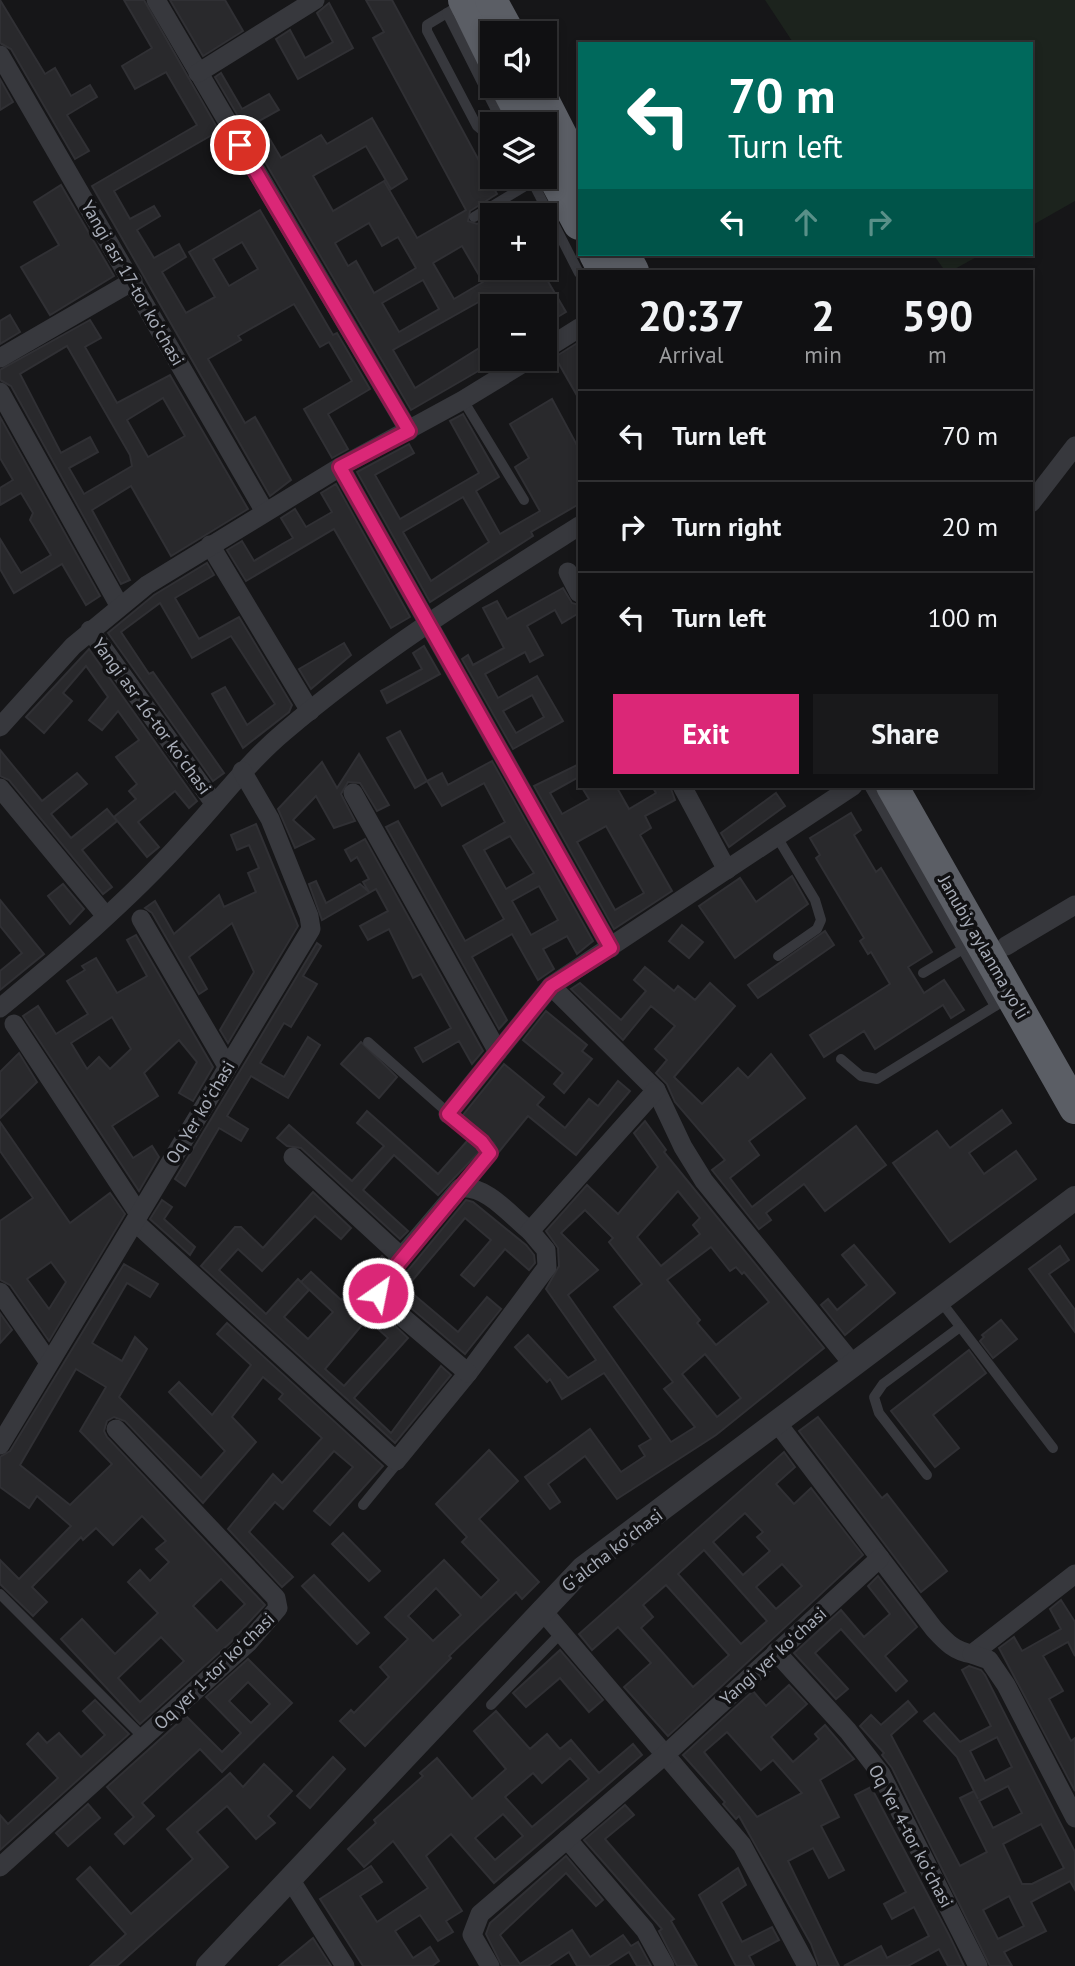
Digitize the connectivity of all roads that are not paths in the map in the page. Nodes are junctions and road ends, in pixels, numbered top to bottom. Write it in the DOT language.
graph roads {
  1 [pos="156,0"];
  2 [pos="315,0"];
  3 [pos="467,4"];
  4 [pos="492,21"];
  5 [pos="480,32"];
  6 [pos="0,55"];
  7 [pos="198,73"];
  8 [pos="499,112"];
  9 [pos="480,129"];
  10 [pos="520,189"];
  11 [pos="554,189"];
  12 [pos="474,217"];
  13 [pos="570,224"];
  14 [pos="578,270"];
  15 [pos="133,281"];
  16 [pos="578,329"];
  17 [pos="557,342"];
  18 [pos="0,359"];
  19 [pos="510,371"];
  20 [pos="0,392"];
  21 [pos="463,400"];
  22 [pos="409,431"];
  23 [pos="1075,446"];
  24 [pos="340,467"];
  25 [pos="524,500"];
  26 [pos="1033,500"];
  27 [pos="265,512"];
  28 [pos="578,527"];
  29 [pos="210,545"];
  30 [pos="568,572"];
  31 [pos="578,591"];
  32 [pos="119,605"];
  33 [pos="428,624"];
  34 [pos="90,630"];
  35 [pos="310,711"];
  36 [pos="0,727"];
  37 [pos="242,771"];
  38 [pos="0,788"];
  39 [pos="683,788"];
  40 [pos="850,788"];
  41 [pos="873,788"];
  42 [pos="353,793"];
  43 [pos="901,801"];
  44 [pos="214,803"];
  45 [pos="776,837"];
  46 [pos="727,870"];
  47 [pos="1075,905"];
  48 [pos="105,915"];
  49 [pos="141,919"];
  50 [pos="983,945"];
  51 [pos="611,948"];
  52 [pos="778,956"];
  53 [pos="923,974"];
  54 [pos="551,986"];
  55 [pos="1003,1000"];
  56 [pos="0,1008"];
  57 [pos="15,1024"];
  58 [pos="368,1042"];
  59 [pos="498,1052"];
  60 [pos="841,1059"];
  61 [pos="227,1066"];
  62 [pos="1075,1069"];
  63 [pos="656,1090"];
  64 [pos="1075,1108"];
  65 [pos="448,1114"];
  66 [pos="293,1157"];
  67 [pos="1075,1187"];
  68 [pos="460,1188"];
  69 [pos="1070,1204"];
  70 [pos="137,1218"];
  71 [pos="530,1231"];
  72 [pos="403,1255"];
  73 [pos="0,1292"];
  74 [pos="938,1299"];
  75 [pos="960,1327"];
  76 [pos="48,1361"];
  77 [pos="852,1363"];
  78 [pos="468,1373"];
  79 [pos="778,1424"];
  80 [pos="116,1429"];
  81 [pos="0,1446"];
  82 [pos="1053,1448"];
  83 [pos="399,1460"];
  84 [pos="927,1475"];
  85 [pos="363,1504"];
  86 [pos="880,1558"];
  87 [pos="1075,1574"];
  88 [pos="0,1594"];
  89 [pos="541,1609"];
  90 [pos="561,1633"];
  91 [pos="776,1652"];
  92 [pos="972,1654"];
  93 [pos="491,1705"];
  94 [pos="145,1738"];
  95 [pos="666,1754"];
  96 [pos="1075,1818"];
  97 [pos="567,1839"];
  98 [pos="0,1867"];
  99 [pos="290,1879"];
  100 [pos="208,1966"];
  101 [pos="345,1966"];
  102 [pos="490,1966"];
  103 [pos="665,1966"];
  104 [pos="807,1966"];
  105 [pos="978,1966"];
  1 -- 7 [label="street"];
  2 -- 7 [label="street"];
  3 -- 4 [label="highway"];
  3 -- 5 [label="highway"];
  3 -- 8 [label="lane"];
  3 -- 9 [label="lane"];
  6 -- 15 [label="street, Yangi asr 17-tor koʻchasi"];
  7 -- 22 [label="street"];
  10 -- 12 [label="lane"];
  11 -- 13 [label="highway"];
  13 -- 14 [label="lane"];
  15 -- 18 [label="street"];
  15 -- 27 [label="street, Yangi asr 17-tor koʻchasi"];
  16 -- 17 [label="street"];
  19 -- 21 [label="street"];
  20 -- 32 [label="street"];
  21 -- 22 [label="street"];
  21 -- 25 [label="lane"];
  22 -- 24 [label="street"];
  23 -- 26 [label="street"];
  24 -- 27 [label="street"];
  24 -- 33 [label="street"];
  27 -- 29 [label="street"];
  28 -- 33 [label="street"];
  29 -- 32 [label="street"];
  29 -- 35 [label="street"];
  30 -- 31 [label="street"];
  32 -- 34 [label="street"];
  33 -- 35 [label="street"];
  33 -- 51 [label="street"];
  34 -- 36 [label="street"];
  34 -- 44 [label="street, Yangi asr 16-tor koʻchasi"];
  35 -- 37 [label="street"];
  37 -- 44 [label="street"];
  37 -- 61 [label="street, Oq Yer koʻchasi"];
  38 -- 48 [label="street"];
  39 -- 46 [label="street"];
  40 -- 45 [label="street"];
  41 -- 43 [label="lane"];
  42 -- 59 [label="street"];
  43 -- 50 [label="highway, Janubiy aylanma yoʻli"];
  43 -- 50 [label="highway, Janubiy aylanma yoʻli"];
  44 -- 48 [label="street"];
  45 -- 46 [label="street"];
  45 -- 52 [label="lane"];
  46 -- 51 [label="street"];
  47 -- 50 [label="street"];
  48 -- 56 [label="street"];
  49 -- 61 [label="street"];
  50 -- 53 [label="lane"];
  50 -- 55 [label="highway, Janubiy aylanma yoʻli"];
  50 -- 62 [label="highway, Janubiy aylanma yoʻli"];
  51 -- 54 [label="street"];
  54 -- 59 [label="street"];
  54 -- 63 [label="street"];
  55 -- 60 [label="lane"];
  55 -- 64 [label="highway, Janubiy aylanma yoʻli"];
  57 -- 70 [label="street"];
  58 -- 65 [label="lane"];
  59 -- 65 [label="street"];
  61 -- 70 [label="street, Oq Yer koʻchasi"];
  63 -- 71 [label="street"];
  63 -- 77 [label="street"];
  65 -- 68 [label="lane"];
  66 -- 72 [label="street"];
  67 -- 69 [label="street, Gʻalcha koʻchasi"];
  68 -- 71 [label="street"];
  68 -- 72 [label="street"];
  69 -- 74 [label="street, Gʻalcha koʻchasi"];
  70 -- 76 [label="street, Oq Yer koʻchasi"];
  70 -- 83 [label="street"];
  71 -- 78 [label="street"];
  72 -- 78 [label="street"];
  73 -- 76 [label="street"];
  74 -- 75 [label="lane"];
  74 -- 77 [label="street, Gʻalcha koʻchasi"];
  75 -- 82 [label="lane"];
  75 -- 84 [label="lane"];
  76 -- 81 [label="street, Oq Yer koʻchasi"];
  77 -- 79 [label="street, Gʻalcha koʻchasi"];
  78 -- 83 [label="street"];
  79 -- 86 [label="street"];
  79 -- 89 [label="street, Gʻalcha koʻchasi"];
  80 -- 94 [label="street, Oq yer 1-tor koʻchasi"];
  83 -- 85 [label="lane"];
  86 -- 91 [label="street, Yangi yer koʻchasi"];
  86 -- 92 [label="street"];
  87 -- 92 [label="street"];
  88 -- 94 [label="lane"];
  89 -- 90 [label="street"];
  89 -- 99 [label="street, Gʻalcha koʻchasi"];
  90 -- 93 [label="lane"];
  90 -- 95 [label="street"];
  91 -- 95 [label="street, Yangi yer koʻchasi"];
  91 -- 105 [label="street, Oq Yer 4-tor koʻchasi"];
  92 -- 96 [label="street"];
  94 -- 98 [label="street, Oq yer 1-tor koʻchasi"];
  95 -- 97 [label="street, Yangi yer koʻchasi"];
  95 -- 104 [label="street"];
  97 -- 102 [label="street, Yangi yer koʻchasi"];
  97 -- 103 [label="street"];
  99 -- 100 [label="street, Gʻalcha koʻchasi"];
  99 -- 101 [label="street"];
}
